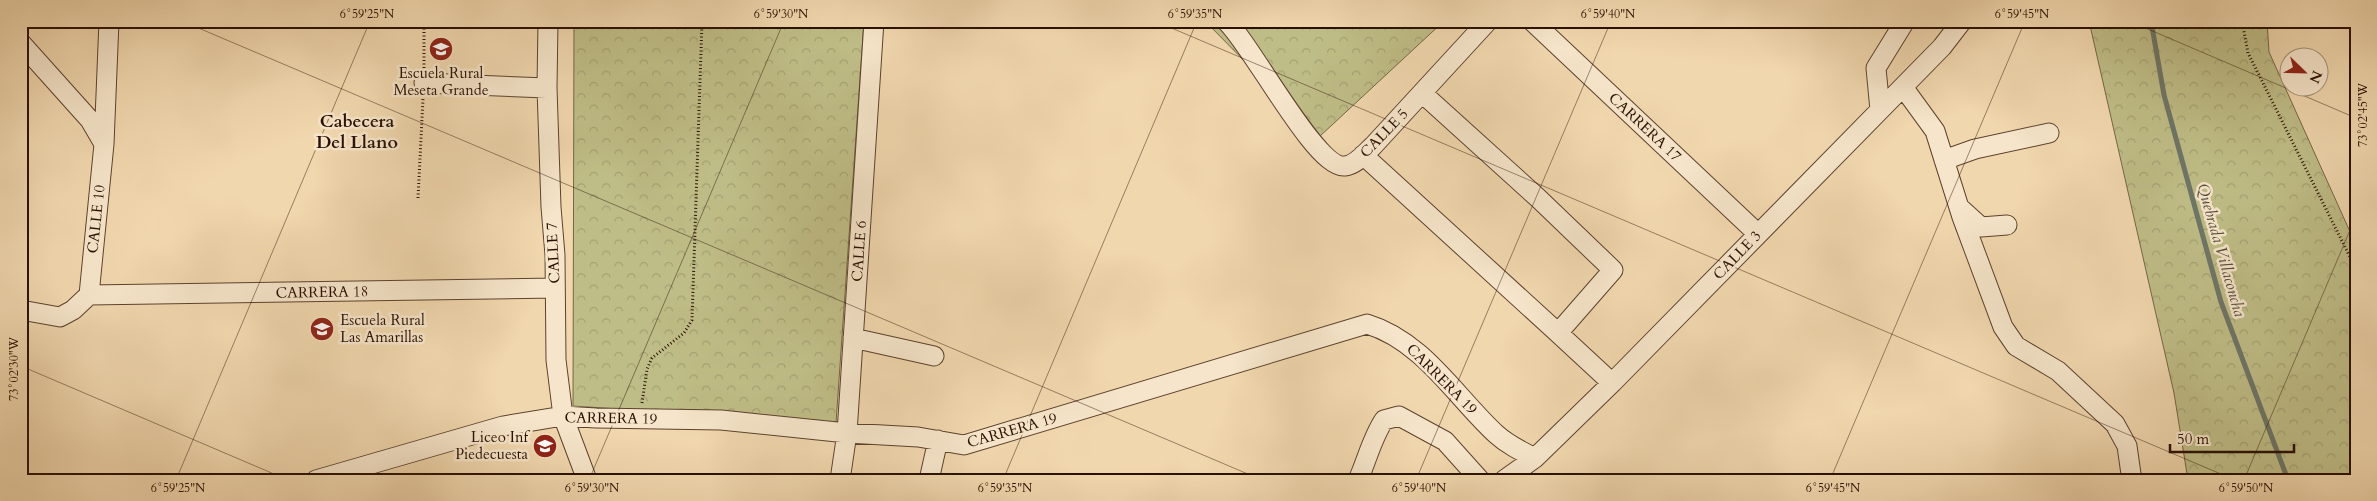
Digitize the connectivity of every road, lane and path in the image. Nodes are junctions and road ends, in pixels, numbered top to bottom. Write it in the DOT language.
graph roads {
  1 [pos="109,21"];
  2 [pos="424,21"];
  3 [pos="548,21"];
  4 [pos="702,21"];
  5 [pos="874,21"];
  6 [pos="1226,21"];
  7 [pos="1488,21"];
  8 [pos="1532,21"];
  9 [pos="1905,21"];
  10 [pos="1962,21"];
  11 [pos="2242,21"];
  12 [pos="21,43"];
  13 [pos="424,83"];
  14 [pos="1903,87"];
  15 [pos="547,88"];
  16 [pos="1422,93"];
  17 [pos="1880,110"];
  18 [pos="2049,133"];
  19 [pos="104,144"];
  20 [pos="1363,155"];
  21 [pos="1944,160"];
  22 [pos="418,198"];
  23 [pos="1959,207"];
  24 [pos="2008,225"];
  25 [pos="1758,234"];
  26 [pos="2356,269"];
  27 [pos="555,288"];
  28 [pos="89,295"];
  29 [pos="21,310"];
  30 [pos="1558,333"];
  31 [pos="853,338"];
  32 [pos="934,356"];
  33 [pos="1612,383"];
  34 [pos="563,416"];
  35 [pos="642,419"];
  36 [pos="847,433"];
  37 [pos="938,440"];
  38 [pos="1535,458"];
  39 [pos="2131,474"];
  40 [pos="316,480"];
  41 [pos="587,480"];
  42 [pos="840,480"];
  43 [pos="929,480"];
  44 [pos="1358,480"];
  45 [pos="1480,480"];
  46 [pos="1504,480"];
  1 -- 19 [label="street, CALLE 10"];
  2 -- 13 [label="path"];
  3 -- 15 [label="street, CALLE 7"];
  4 -- 35 [label="path"];
  5 -- 31 [label="street, CALLE 6"];
  6 -- 20 [label="street, CALLE 5"];
  7 -- 16 [label="street, CALLE 5"];
  8 -- 25 [label="street, CARRERA 17"];
  9 -- 17 [label="street"];
  10 -- 14 [label="street, CALLE 3"];
  11 -- 26 [label="path"];
  12 -- 19 [label="street"];
  13 -- 15 [label="street"];
  13 -- 22 [label="path"];
  14 -- 17 [label="street, CALLE 3"];
  14 -- 21 [label="street"];
  15 -- 27 [label="street, CALLE 7"];
  16 -- 20 [label="street, CALLE 5"];
  16 -- 30 [label="street"];
  17 -- 25 [label="street, CALLE 3"];
  18 -- 21 [label="street"];
  19 -- 28 [label="street, CALLE 10"];
  20 -- 30 [label="street"];
  21 -- 23 [label="street"];
  23 -- 24 [label="street"];
  23 -- 39 [label="street"];
  25 -- 33 [label="street, CALLE 3"];
  27 -- 28 [label="street, CARRERA 18"];
  27 -- 34 [label="street, CALLE 7"];
  28 -- 29 [label="street"];
  30 -- 33 [label="street"];
  31 -- 32 [label="street"];
  31 -- 36 [label="street, CALLE 6"];
  33 -- 38 [label="street, CALLE 3"];
  34 -- 35 [label="street, CARRERA 19"];
  34 -- 40 [label="street, CARRERA 19"];
  34 -- 41 [label="street, CALLE 7"];
  35 -- 36 [label="street, CARRERA 19"];
  36 -- 37 [label="street, CARRERA 19"];
  36 -- 42 [label="street, CALLE 6"];
  37 -- 38 [label="street, CARRERA 19"];
  37 -- 43 [label="street"];
  38 -- 46 [label="street, CALLE 3"];
  44 -- 45 [label="street"];
}
